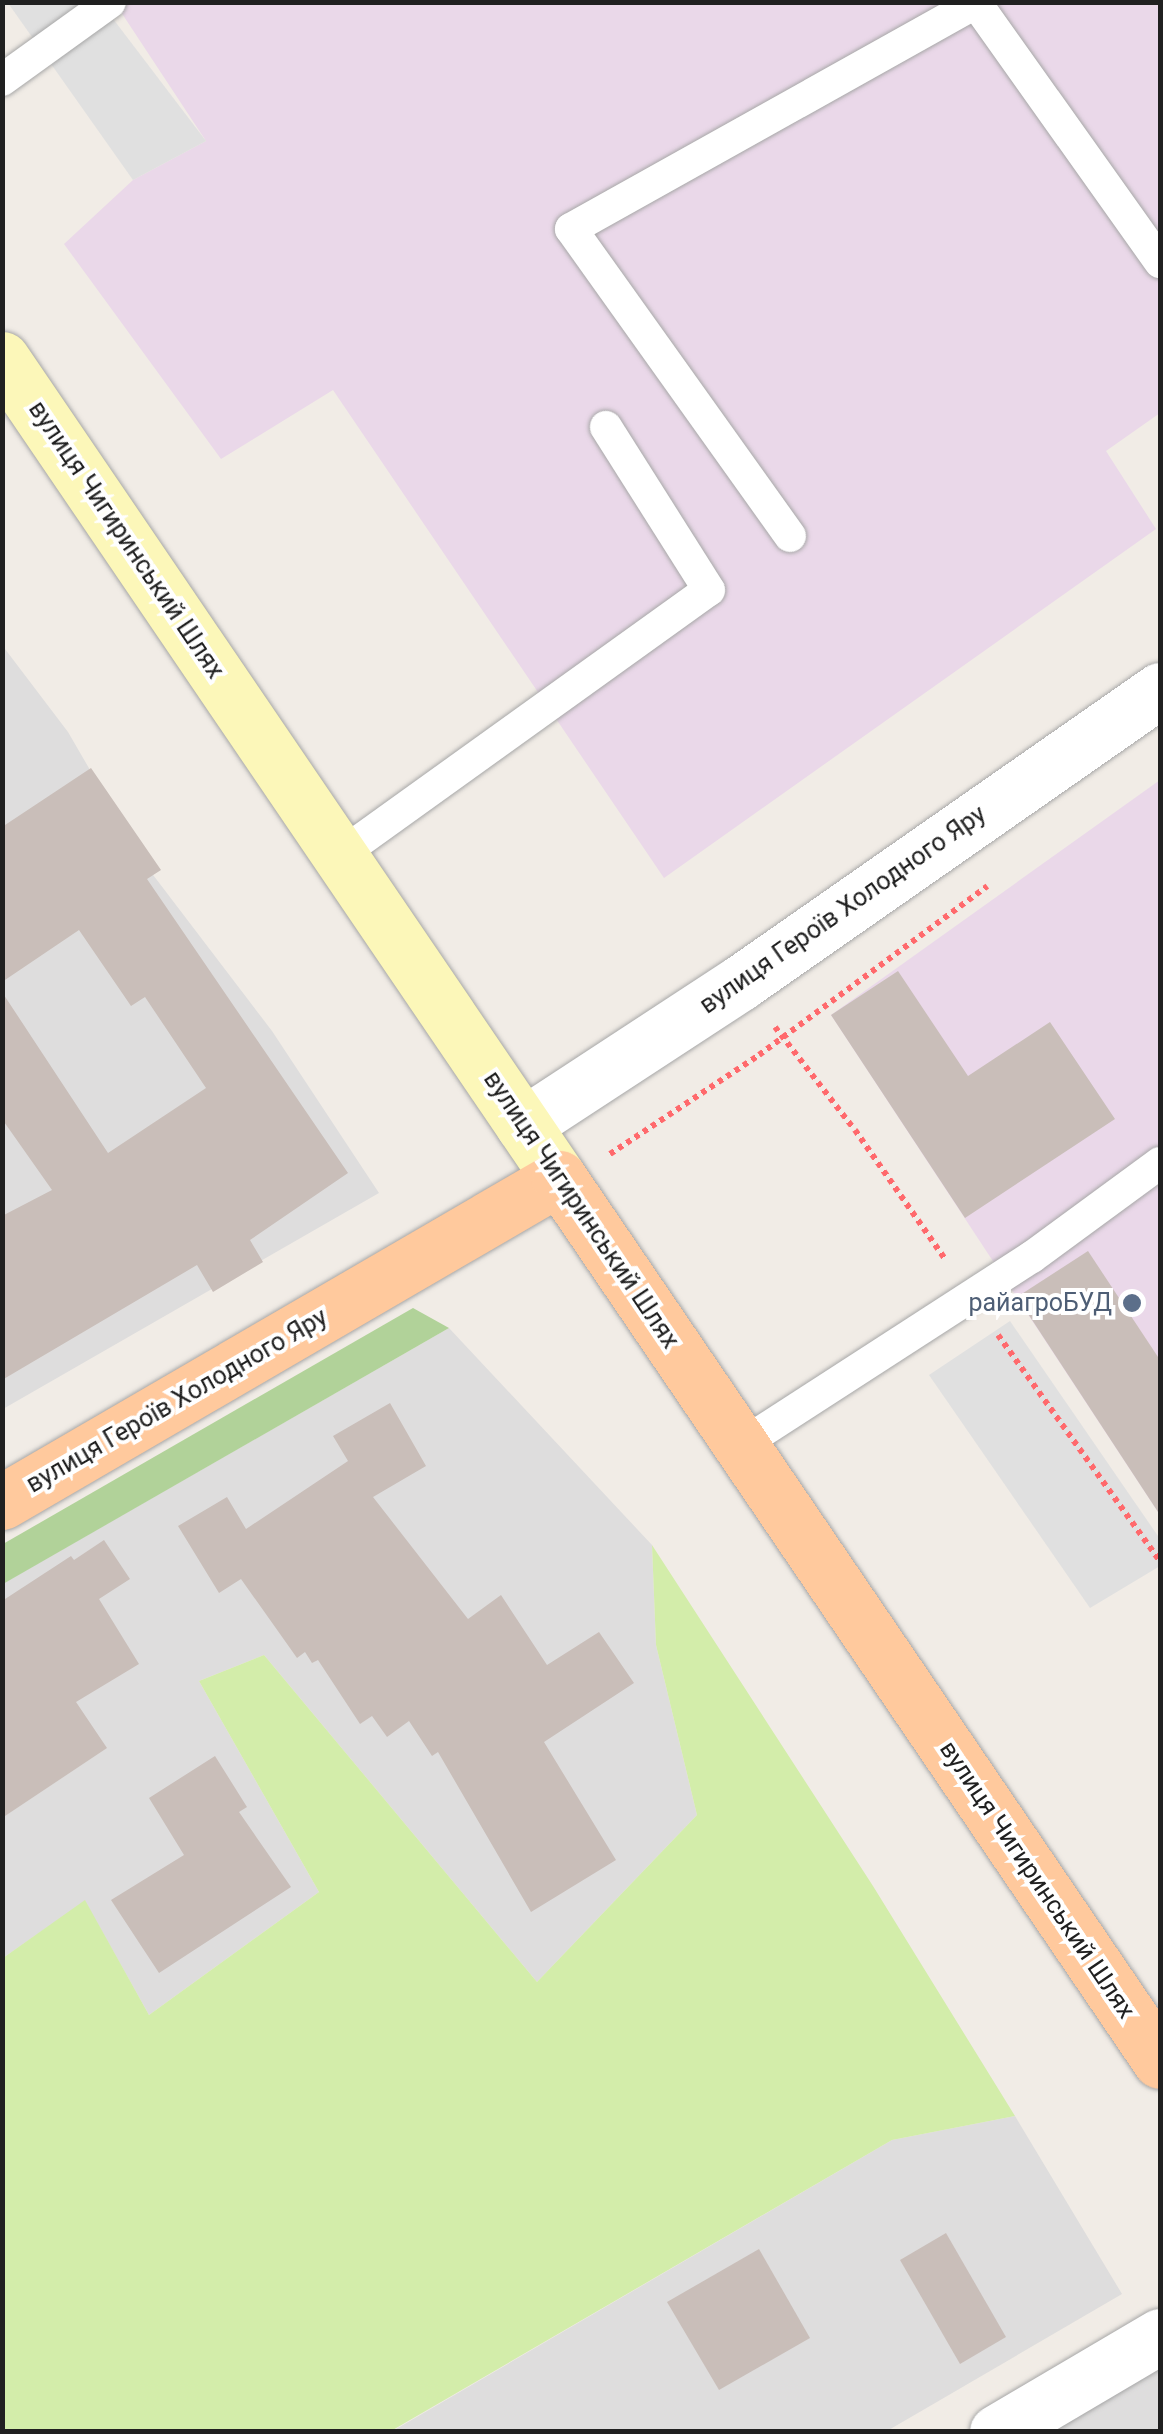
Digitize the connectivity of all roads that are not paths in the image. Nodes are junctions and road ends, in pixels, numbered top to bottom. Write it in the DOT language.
graph roads {
  1 [pos="110,2"];
  2 [pos="2,80"];
  3 [pos="1160,262"];
  4 [pos="2,358"];
  5 [pos="606,427"];
  6 [pos="790,536"];
  7 [pos="1160,690"];
  8 [pos="340,855"];
  9 [pos="523,1125"];
  10 [pos="1160,1162"];
  11 [pos="559,1178"];
  12 [pos="740,1445"];
  13 [pos="2,1502"];
  14 [pos="1160,2061"];
  15 [pos="1160,2336"];
  16 [pos="997,2432"];
  1 -- 2 [label="lane"];
  3 -- 6 [label="lane"];
  4 -- 8 [label="main road, вулиця Чигиринський Шлях"];
  5 -- 8 [label="lane"];
  7 -- 9 [label="street, вулиця Героїв Холодного Яру"];
  8 -- 9 [label="main road, вулиця Чигиринський Шлях"];
  9 -- 11 [label="main road, вулиця Чигиринський Шлях"];
  10 -- 12 [label="lane"];
  11 -- 12 [label="main road, вулиця Чигиринський Шлях"];
  11 -- 13 [label="main road, вулиця Героїв Холодного Яру"];
  12 -- 14 [label="main road, вулиця Чигиринський Шлях"];
  15 -- 16 [label="street"];
}
